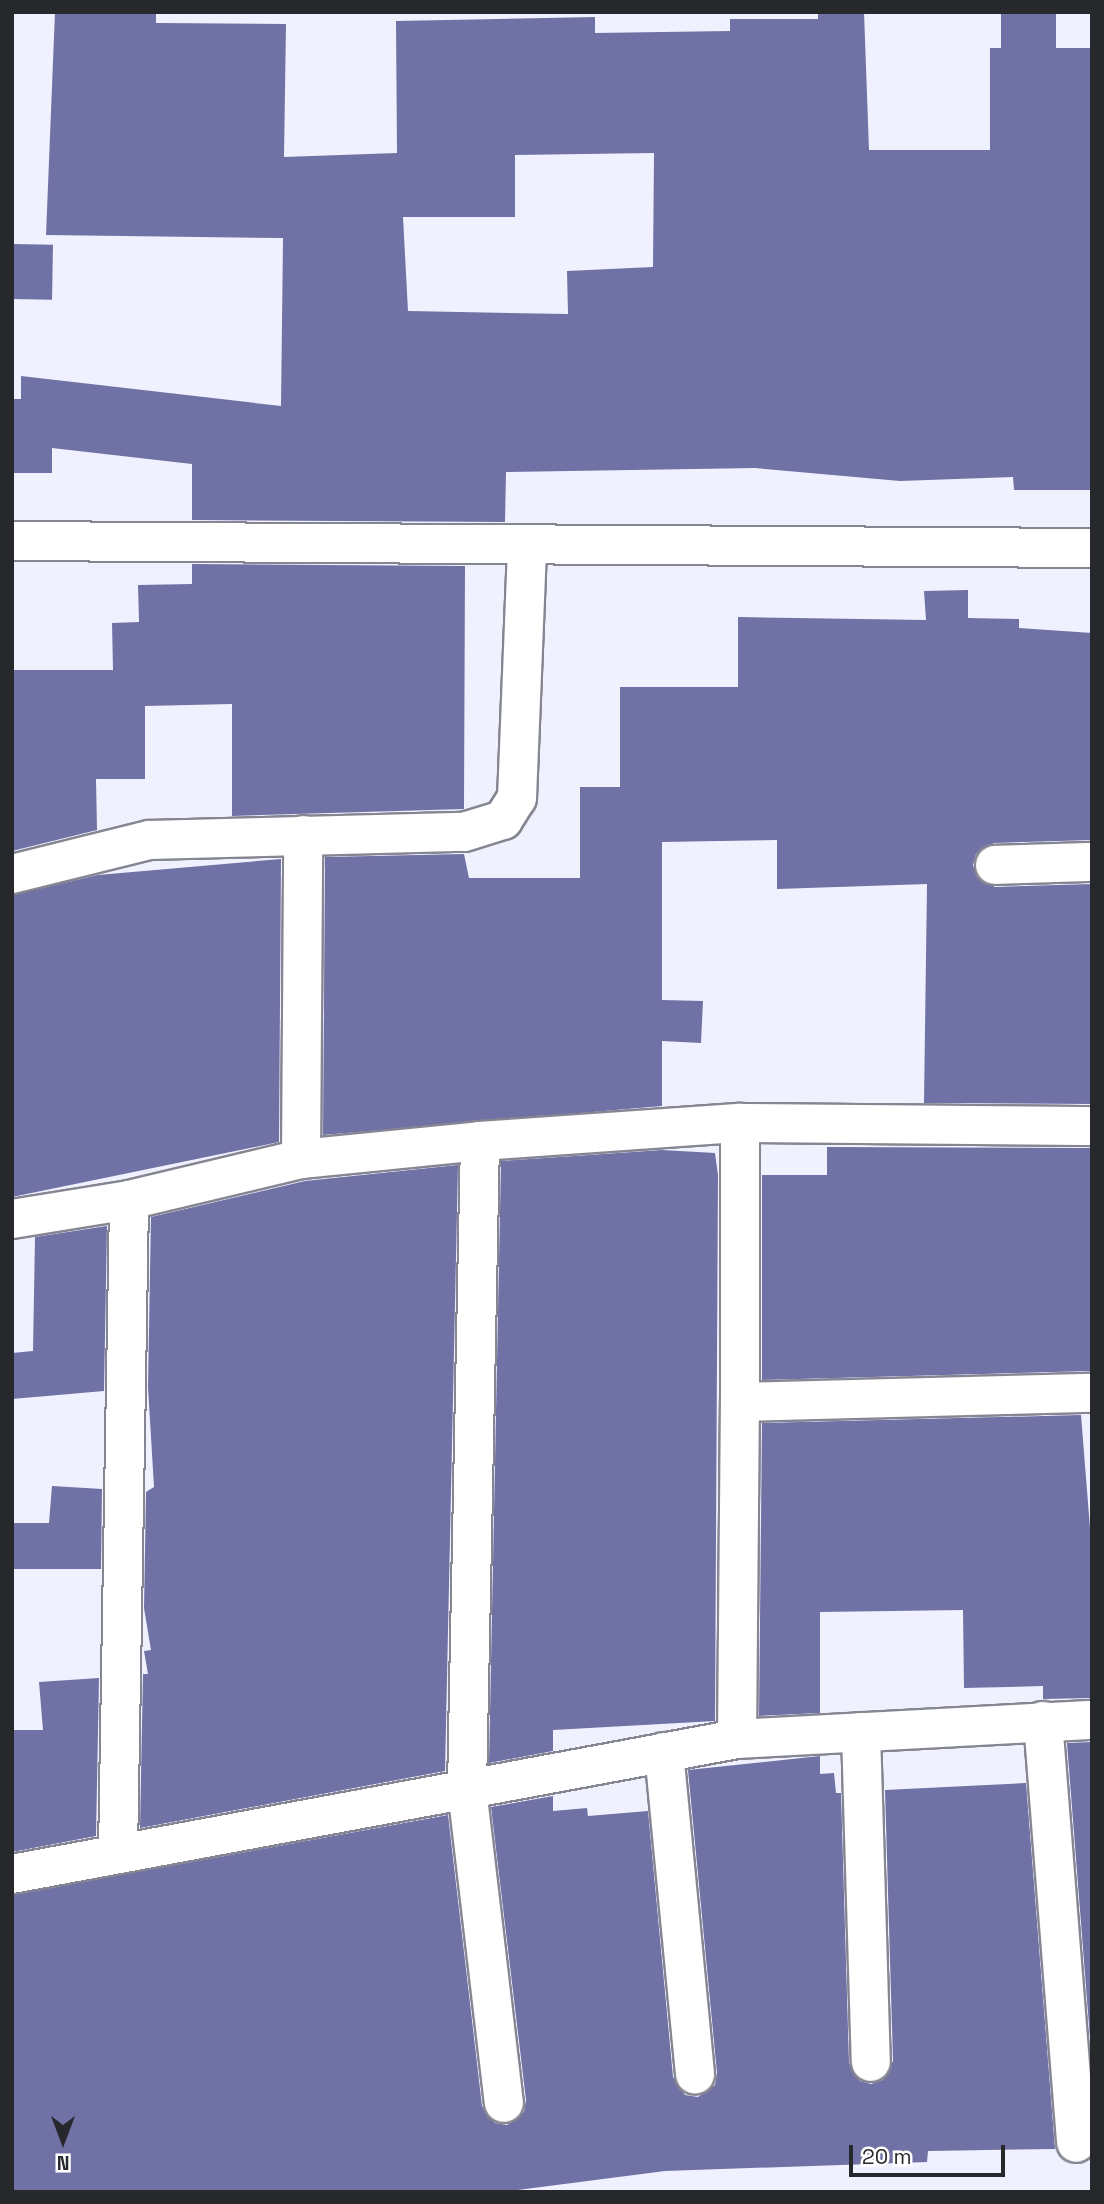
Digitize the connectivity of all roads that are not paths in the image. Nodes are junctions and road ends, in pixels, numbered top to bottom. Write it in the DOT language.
graph roads {
  1 [pos="12,541"];
  2 [pos="527,544"];
  3 [pos="1092,548"];
  4 [pos="303,835"];
  5 [pos="1092,863"];
  6 [pos="995,865"];
  7 [pos="12,874"];
  8 [pos="740,1123"];
  9 [pos="1092,1126"];
  10 [pos="480,1142"];
  11 [pos="301,1159"];
  12 [pos="129,1200"];
  13 [pos="12,1219"];
  14 [pos="1092,1393"];
  15 [pos="740,1402"];
  16 [pos="1092,1720"];
  17 [pos="1043,1721"];
  18 [pos="861,1732"];
  19 [pos="737,1739"];
  20 [pos="664,1752"];
  21 [pos="467,1788"];
  22 [pos="118,1853"];
  23 [pos="12,1874"];
  24 [pos="872,2062"];
  25 [pos="695,2075"];
  26 [pos="504,2103"];
  27 [pos="1076,2143"];
  1 -- 2 [label="street"];
  2 -- 3 [label="street"];
  2 -- 4 [label="street"];
  4 -- 7 [label="street"];
  4 -- 11 [label="street"];
  5 -- 6 [label="street"];
  8 -- 9 [label="street"];
  8 -- 10 [label="street"];
  8 -- 15 [label="street"];
  10 -- 11 [label="street"];
  10 -- 21 [label="street"];
  11 -- 12 [label="street"];
  12 -- 13 [label="street"];
  12 -- 22 [label="street"];
  14 -- 15 [label="street"];
  15 -- 19 [label="street"];
  16 -- 17 [label="street"];
  17 -- 18 [label="street"];
  17 -- 27 [label="street"];
  18 -- 19 [label="street"];
  18 -- 24 [label="street"];
  19 -- 20 [label="street"];
  20 -- 21 [label="street"];
  20 -- 25 [label="street"];
  21 -- 22 [label="street"];
  21 -- 26 [label="street"];
  22 -- 23 [label="street"];
}
